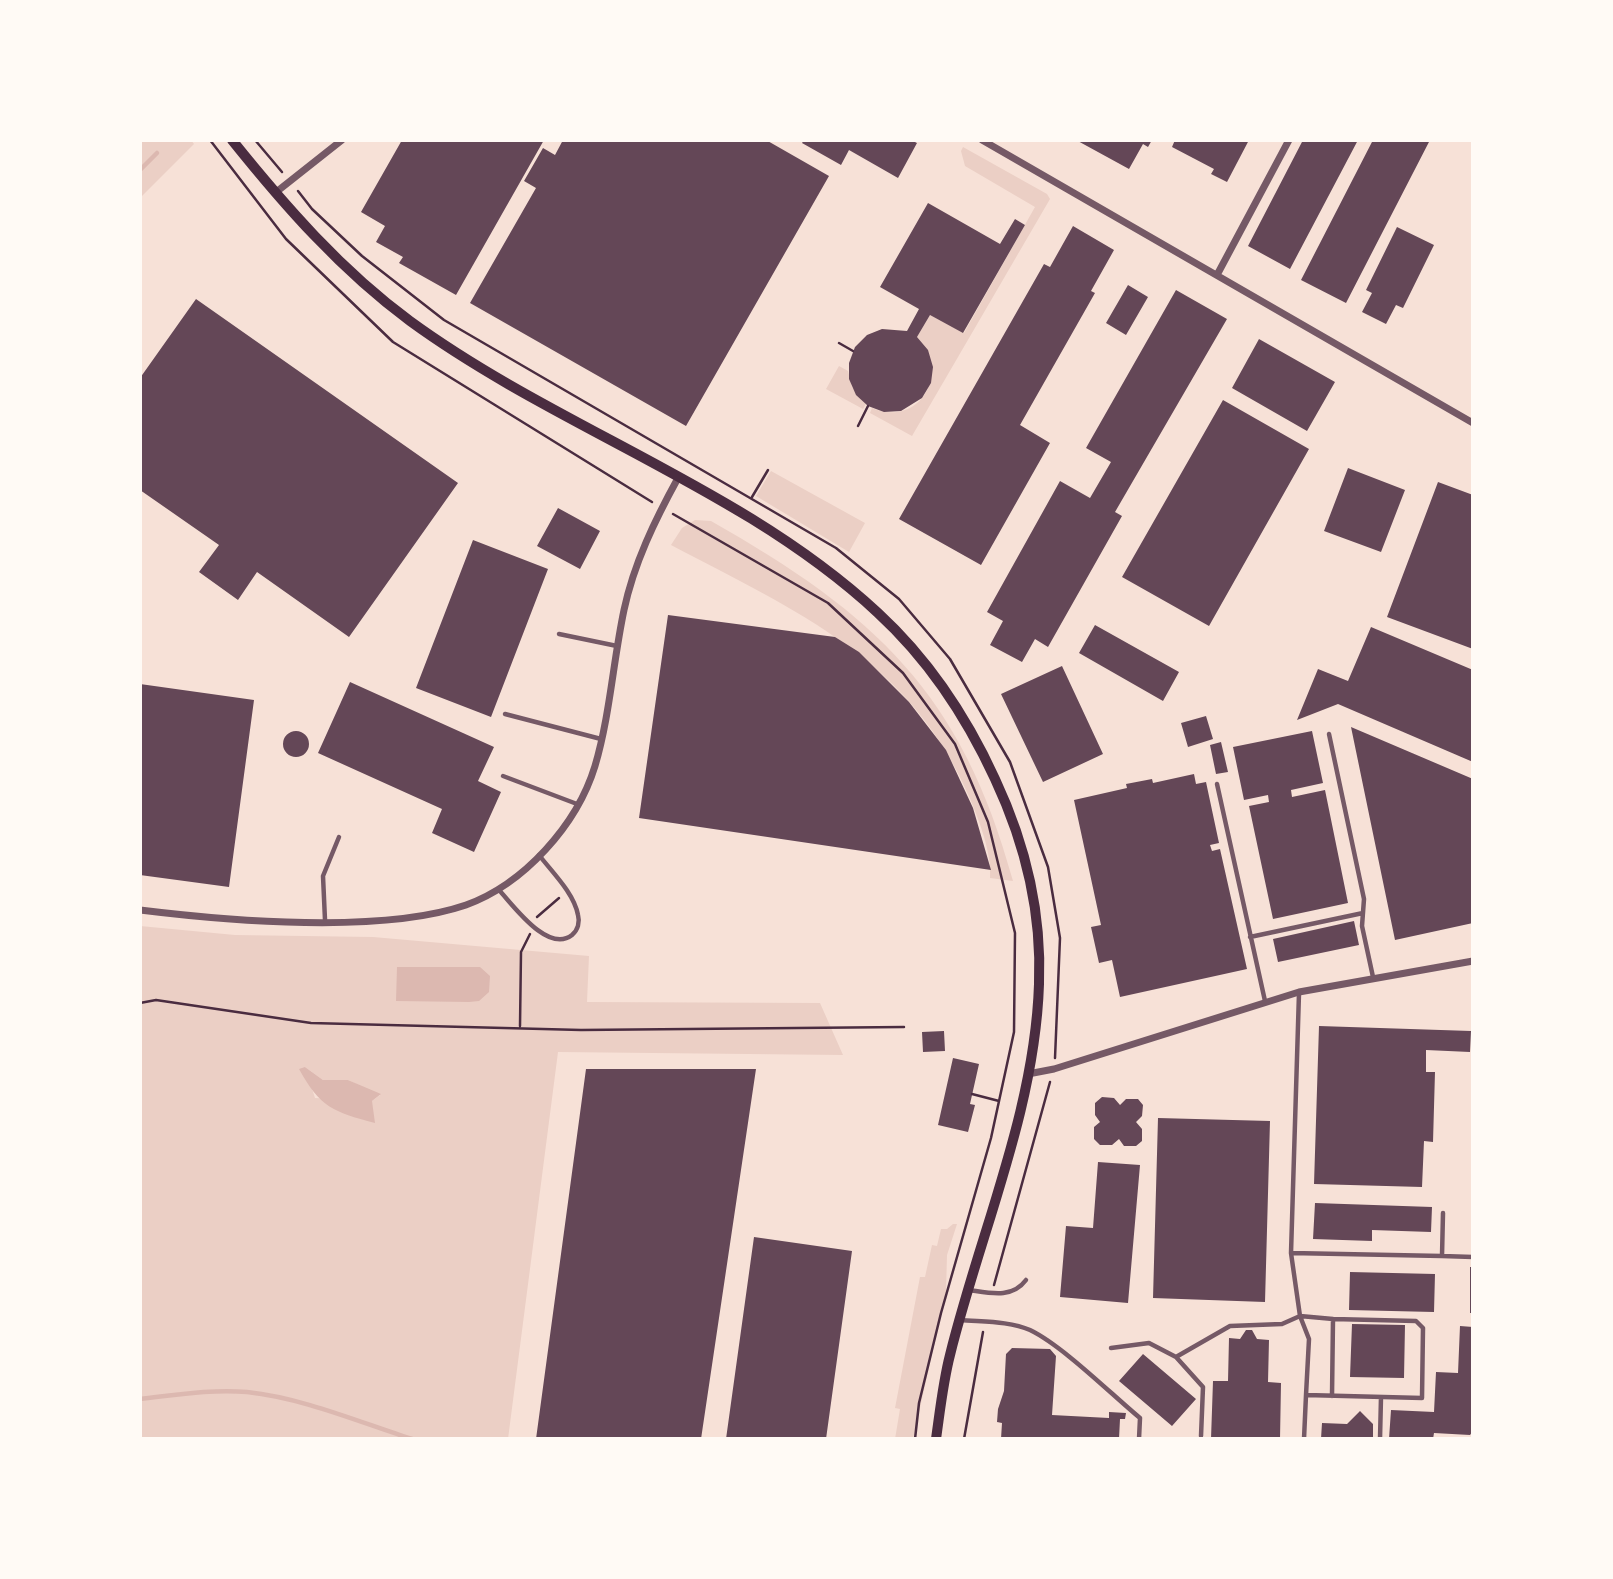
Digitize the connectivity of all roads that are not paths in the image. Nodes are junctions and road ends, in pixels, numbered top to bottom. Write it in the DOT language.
graph roads {
  1 [pos="232,140"];
  2 [pos="342,140"];
  3 [pos="982,140"];
  4 [pos="1289,140"];
  5 [pos="275,193"];
  6 [pos="1217,275"];
  7 [pos="1473,423"];
  8 [pos="678,478"];
  9 [pos="559,634"];
  10 [pos="617,646"];
  11 [pos="505,714"];
  12 [pos="1329,734"];
  13 [pos="601,739"];
  14 [pos="503,776"];
  15 [pos="1217,784"];
  16 [pos="577,804"];
  17 [pos="340,837"];
  18 [pos="540,855"];
  19 [pos="499,890"];
  20 [pos="140,910"];
  21 [pos="1363,913"];
  22 [pos="325,920"];
  23 [pos="1251,936"];
  24 [pos="1473,961"];
  25 [pos="1373,977"];
  26 [pos="1299,992"];
  27 [pos="1265,1001"];
  28 [pos="1028,1074"];
  29 [pos="1443,1213"];
  30 [pos="1291,1253"];
  31 [pos="1442,1256"];
  32 [pos="1473,1257"];
  33 [pos="1026,1280"];
  34 [pos="968,1290"];
  35 [pos="1300,1316"];
  36 [pos="1333,1319"];
  37 [pos="960,1320"];
  38 [pos="1111,1348"];
  39 [pos="1176,1357"];
  40 [pos="1306,1395"];
  41 [pos="1332,1396"];
  42 [pos="1381,1397"];
  43 [pos="1201,1436"];
  44 [pos="936,1439"];
  45 [pos="1139,1439"];
  46 [pos="1304,1439"];
  47 [pos="1380,1439"];
  1 -- 5 [label="main road"];
  2 -- 5 [label="street"];
  3 -- 6 [label="street"];
  4 -- 6 [label="street"];
  5 -- 8 [label="main road"];
  6 -- 7 [label="street"];
  8 -- 10 [label="street"];
  8 -- 28 [label="main road"];
  9 -- 10 [label="lane"];
  10 -- 13 [label="street"];
  11 -- 13 [label="lane"];
  12 -- 21 [label="lane"];
  13 -- 16 [label="street"];
  14 -- 16 [label="lane"];
  15 -- 23 [label="lane"];
  16 -- 18 [label="street"];
  17 -- 22 [label="lane"];
  18 -- 19 [label="street"];
  18 -- 19 [label="lane"];
  19 -- 22 [label="street"];
  20 -- 22 [label="street"];
  21 -- 23 [label="lane"];
  21 -- 25 [label="lane"];
  23 -- 27 [label="lane"];
  24 -- 25 [label="street"];
  25 -- 26 [label="street"];
  26 -- 27 [label="street"];
  26 -- 30 [label="lane"];
  27 -- 28 [label="street"];
  28 -- 34 [label="main road"];
  29 -- 31 [label="lane"];
  30 -- 31 [label="lane"];
  30 -- 35 [label="lane"];
  31 -- 32 [label="lane"];
  33 -- 34 [label="lane"];
  34 -- 37 [label="main road"];
  35 -- 36 [label="lane"];
  35 -- 39 [label="lane"];
  35 -- 40 [label="lane"];
  36 -- 41 [label="lane"];
  36 -- 42 [label="lane"];
  37 -- 44 [label="main road"];
  37 -- 45 [label="lane"];
  38 -- 39 [label="lane"];
  39 -- 43 [label="lane"];
  40 -- 41 [label="lane"];
  40 -- 46 [label="lane"];
  41 -- 42 [label="lane"];
  42 -- 47 [label="lane"];
}
